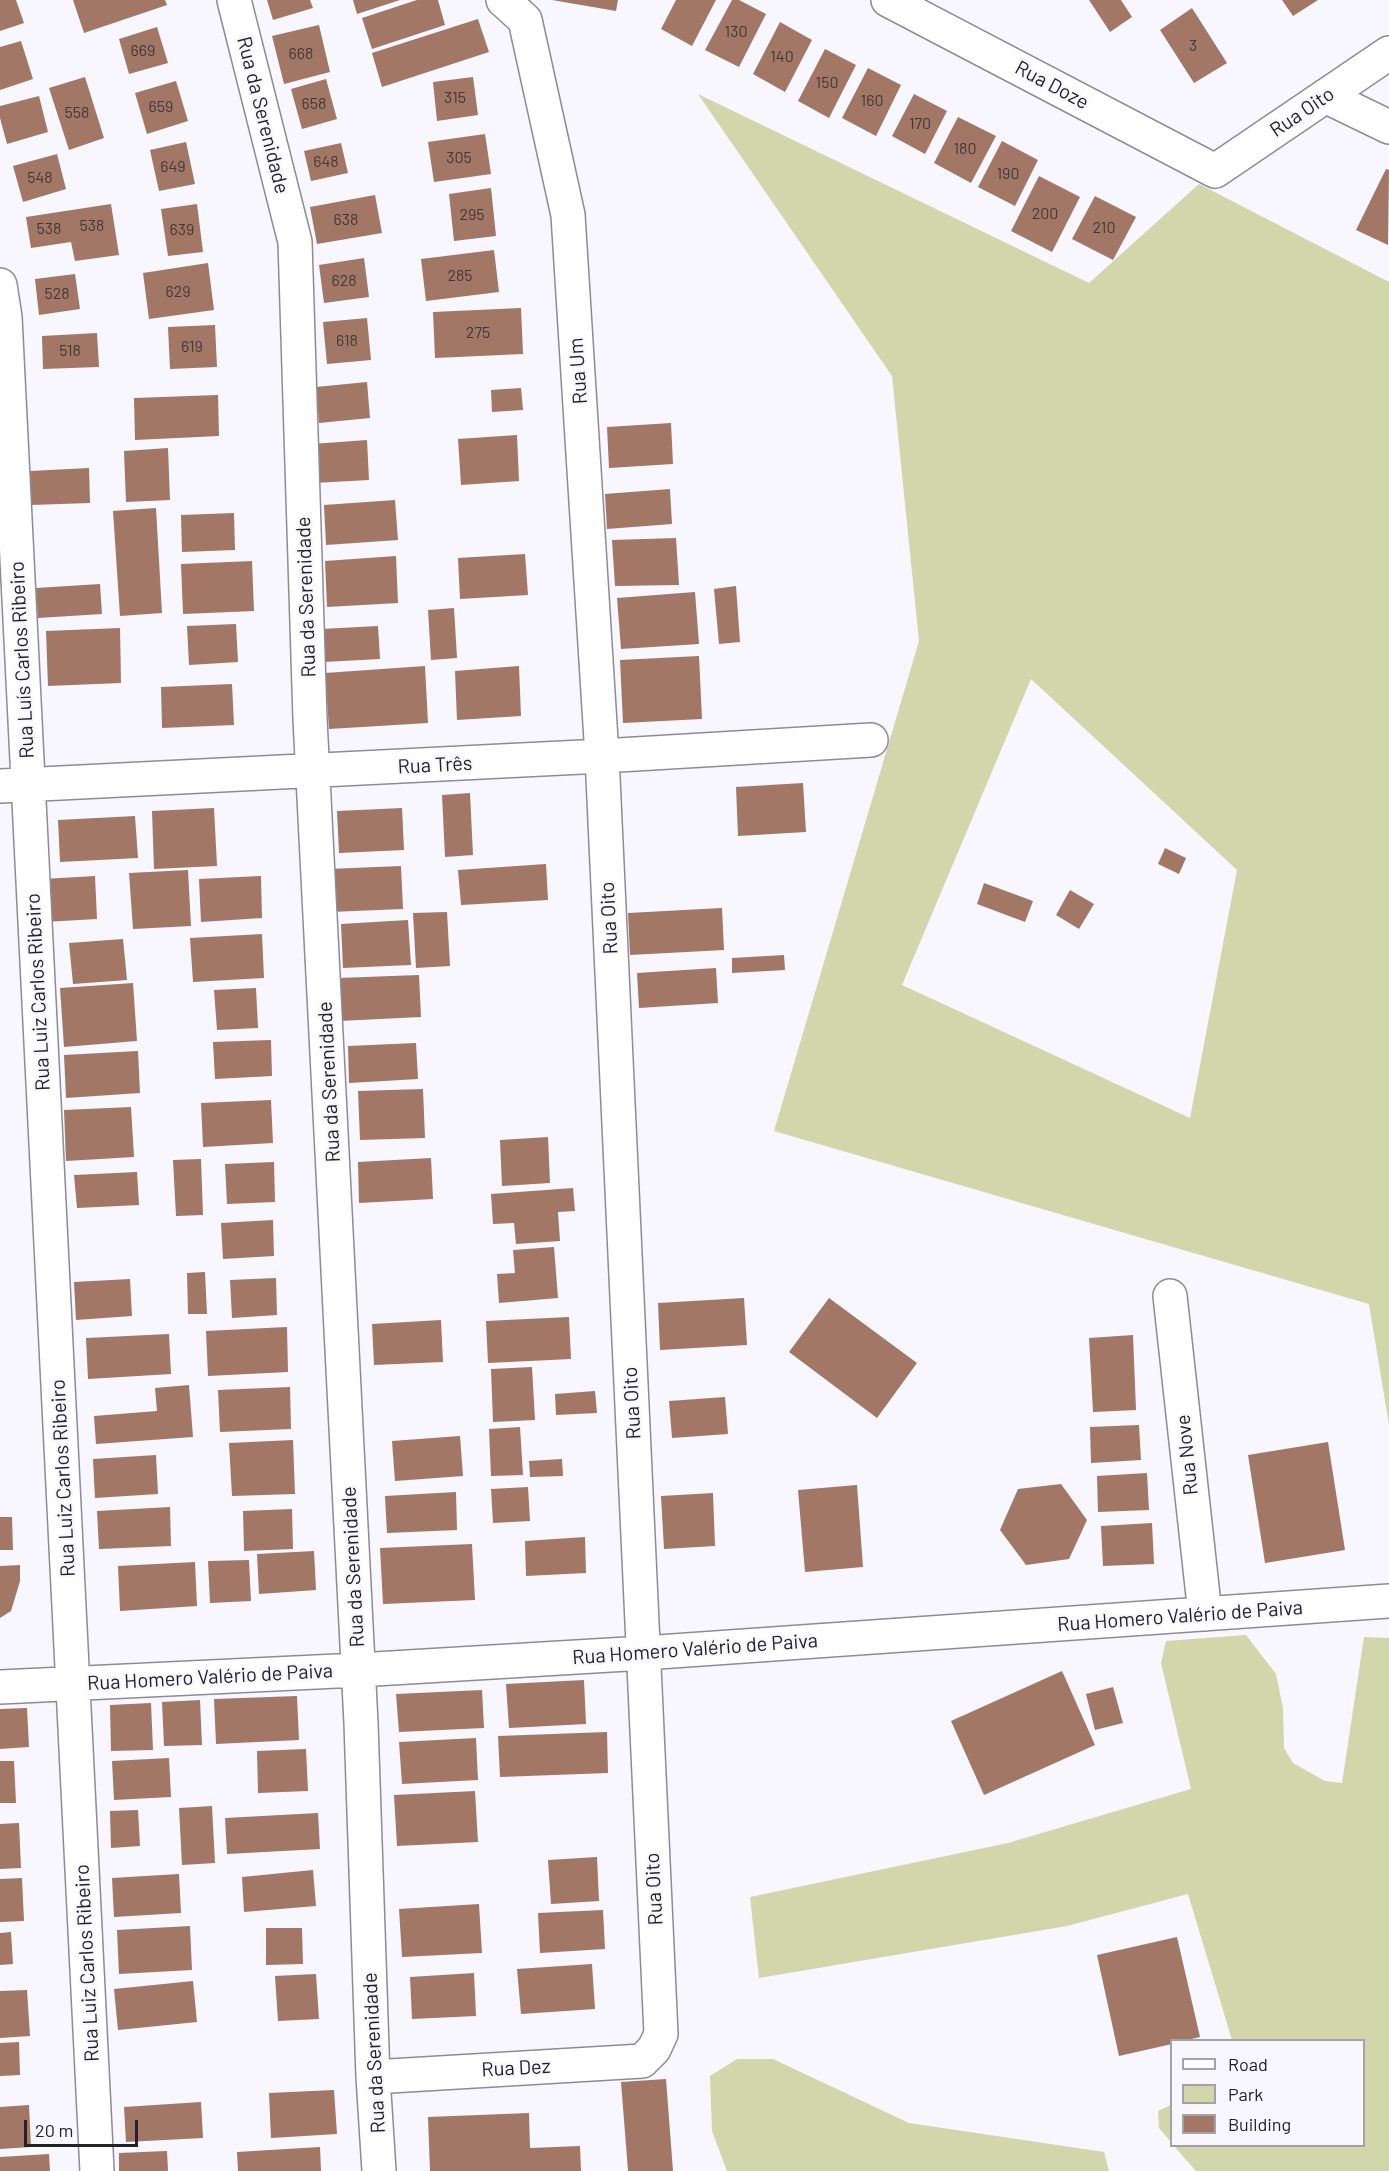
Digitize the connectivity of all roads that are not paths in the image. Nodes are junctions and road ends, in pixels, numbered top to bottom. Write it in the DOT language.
graph roads {
  1 [pos="234,0"];
  2 [pos="503,0"];
  3 [pos="912,4"];
  4 [pos="1389,53"];
  5 [pos="1325,96"];
  6 [pos="1389,127"];
  7 [pos="1215,171"];
  8 [pos="0,285"];
  9 [pos="871,740"];
  10 [pos="602,756"];
  11 [pos="313,771"];
  12 [pos="14,786"];
  13 [pos="1170,1296"];
  14 [pos="1389,1601"];
  15 [pos="1205,1614"];
  16 [pos="644,1653"];
  17 [pos="358,1670"];
  18 [pos="73,1683"];
  19 [pos="0,1687"];
  20 [pos="654,2049"];
  21 [pos="373,2077"];
  22 [pos="97,2171"];
  23 [pos="379,2171"];
  1 -- 11 [label="street, Rua da Serenidade"];
  2 -- 10 [label="street, Rua Um"];
  3 -- 7 [label="street, Rua Doze"];
  4 -- 5 [label="street, Rua Oito"];
  5 -- 6 [label="street"];
  5 -- 7 [label="street, Rua Oito"];
  8 -- 12 [label="street, Rua Luís Carlos Ribeiro"];
  9 -- 10 [label="street, Rua Três"];
  10 -- 11 [label="street, Rua Três"];
  10 -- 16 [label="street, Rua Oito"];
  11 -- 12 [label="street, Rua Três"];
  11 -- 17 [label="street, Rua da Serenidade"];
  12 -- 18 [label="street, Rua Luiz Carlos Ribeiro"];
  13 -- 15 [label="street, Rua Nove"];
  14 -- 15 [label="street, Rua Homero Valério de Paiva"];
  15 -- 16 [label="street, Rua Homero Valério de Paiva"];
  16 -- 17 [label="street, Rua Homero Valério de Paiva"];
  16 -- 20 [label="street, Rua Oito"];
  17 -- 18 [label="street, Rua Homero Valério de Paiva"];
  17 -- 21 [label="street, Rua da Serenidade"];
  18 -- 19 [label="street, Rua Homero Valério de Paiva"];
  18 -- 22 [label="street, Rua Luiz Carlos Ribeiro"];
  20 -- 21 [label="street, Rua Dez"];
  21 -- 23 [label="street, Rua da Serenidade"];
}
